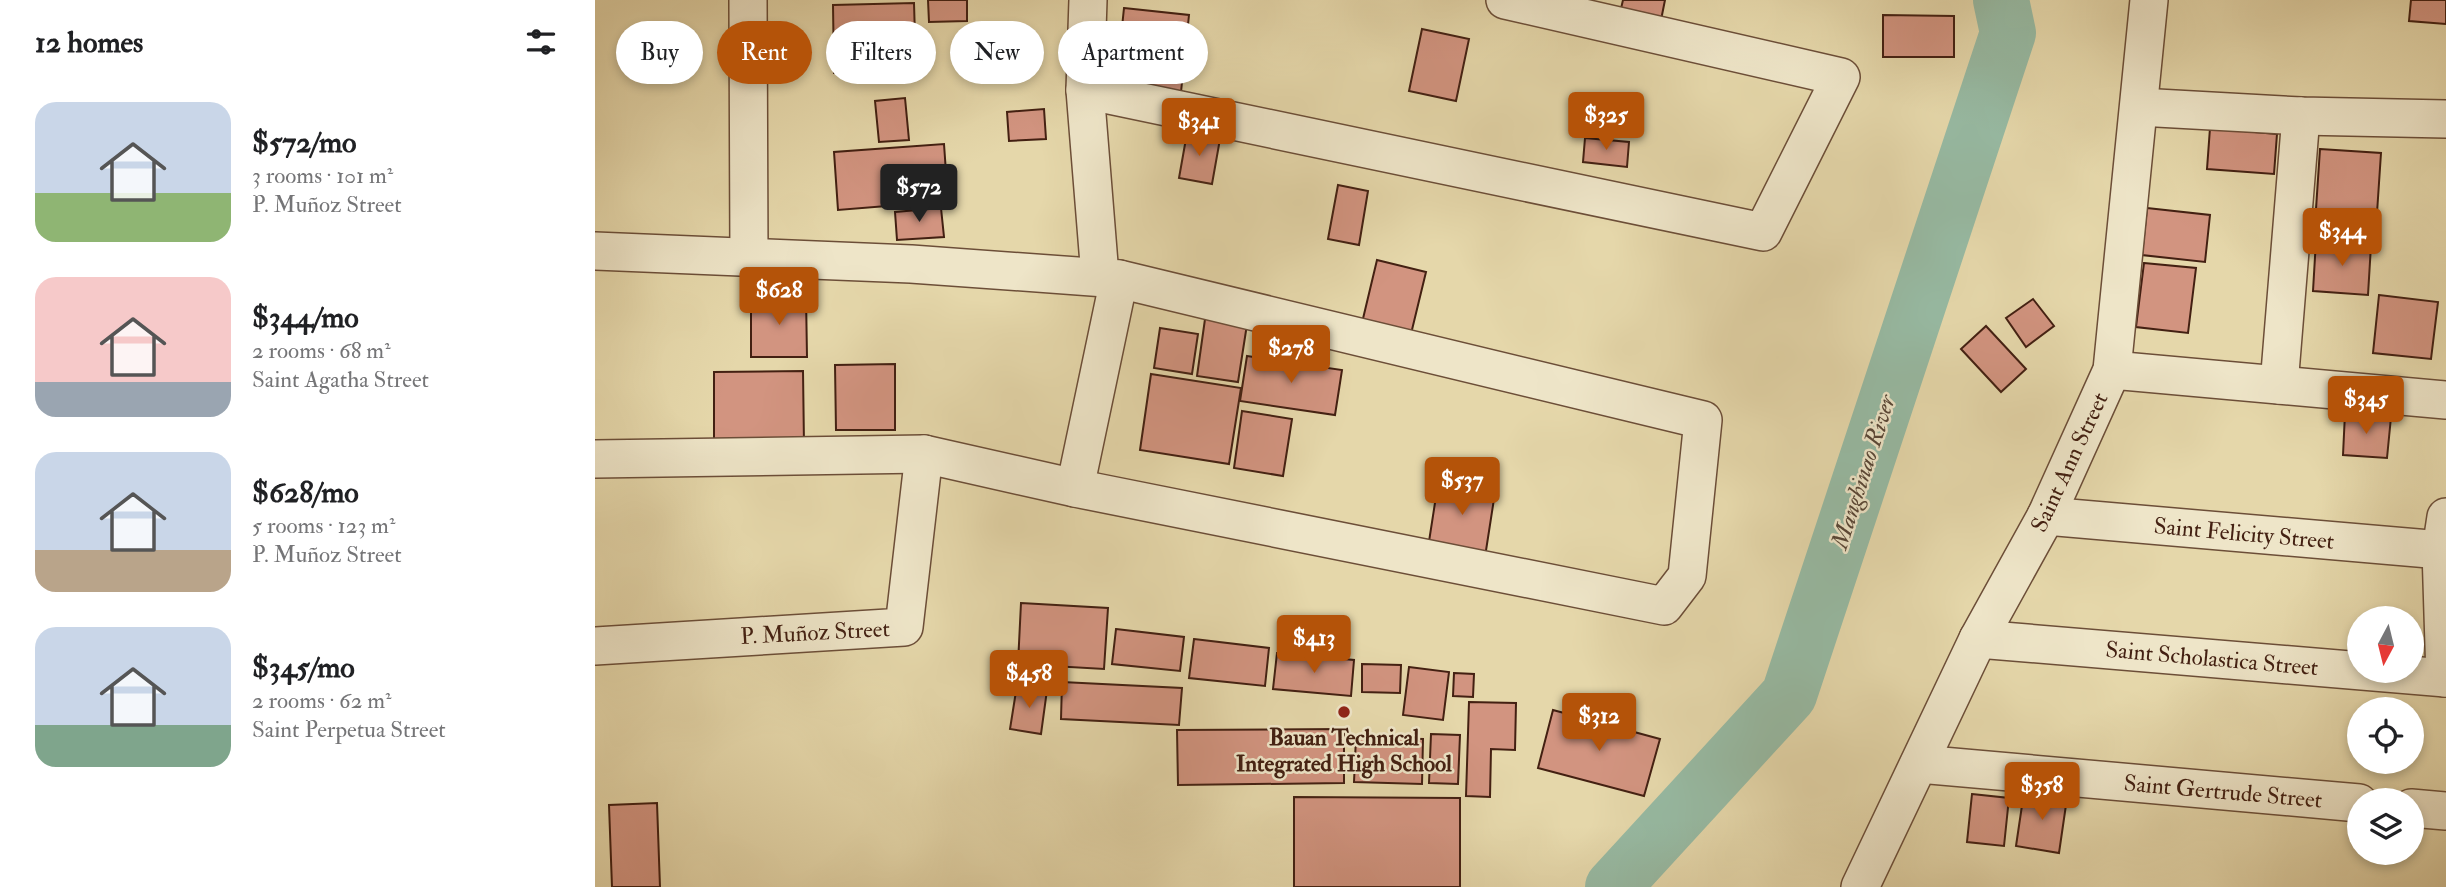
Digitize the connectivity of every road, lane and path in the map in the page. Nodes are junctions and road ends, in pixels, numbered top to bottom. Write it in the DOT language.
graph roads {
  1 [pos="748,0"];
  2 [pos="1088,0"];
  3 [pos="1505,0"];
  4 [pos="2149,0"];
  5 [pos="1085,90"];
  6 [pos="2139,107"];
  7 [pos="2301,116"];
  8 [pos="2446,119"];
  9 [pos="595,251"];
  10 [pos="749,257"];
  11 [pos="1109,277"];
  12 [pos="2112,370"];
  13 [pos="2279,385"];
  14 [pos="2446,400"];
  15 [pos="924,454"];
  16 [pos="595,459"];
  17 [pos="1075,488"];
  18 [pos="2046,516"];
  19 [pos="2444,534"];
  20 [pos="1978,639"];
  21 [pos="595,646"];
  22 [pos="2445,678"];
  23 [pos="1919,764"];
  24 [pos="2347,802"];
  25 [pos="2424,809"];
  26 [pos="2446,811"];
  27 [pos="1860,887"];
  1 -- 10 [label="street"];
  2 -- 5 [label="street"];
  3 -- 5 [label="street"];
  4 -- 6 [label="street, Saint Ann Street"];
  5 -- 11 [label="street"];
  6 -- 7 [label="street"];
  6 -- 12 [label="street, Saint Ann Street"];
  7 -- 8 [label="street"];
  7 -- 13 [label="street"];
  9 -- 10 [label="street"];
  10 -- 11 [label="street"];
  11 -- 17 [label="street"];
  11 -- 17 [label="street"];
  12 -- 13 [label="street"];
  12 -- 18 [label="street, Saint Ann Street"];
  13 -- 14 [label="street"];
  15 -- 16 [label="street"];
  15 -- 17 [label="street"];
  15 -- 21 [label="street, P. Muñoz Street"];
  18 -- 19 [label="street, Saint Felicity Street"];
  18 -- 20 [label="street, Saint Ann Street"];
  19 -- 22 [label="street"];
  20 -- 22 [label="street, Saint Scholastica Street"];
  20 -- 23 [label="street, Saint Ann Street"];
  23 -- 24 [label="street, Saint Gertrude Street"];
  23 -- 27 [label="street, Saint Ann Street"];
  25 -- 26 [label="street"];
}
